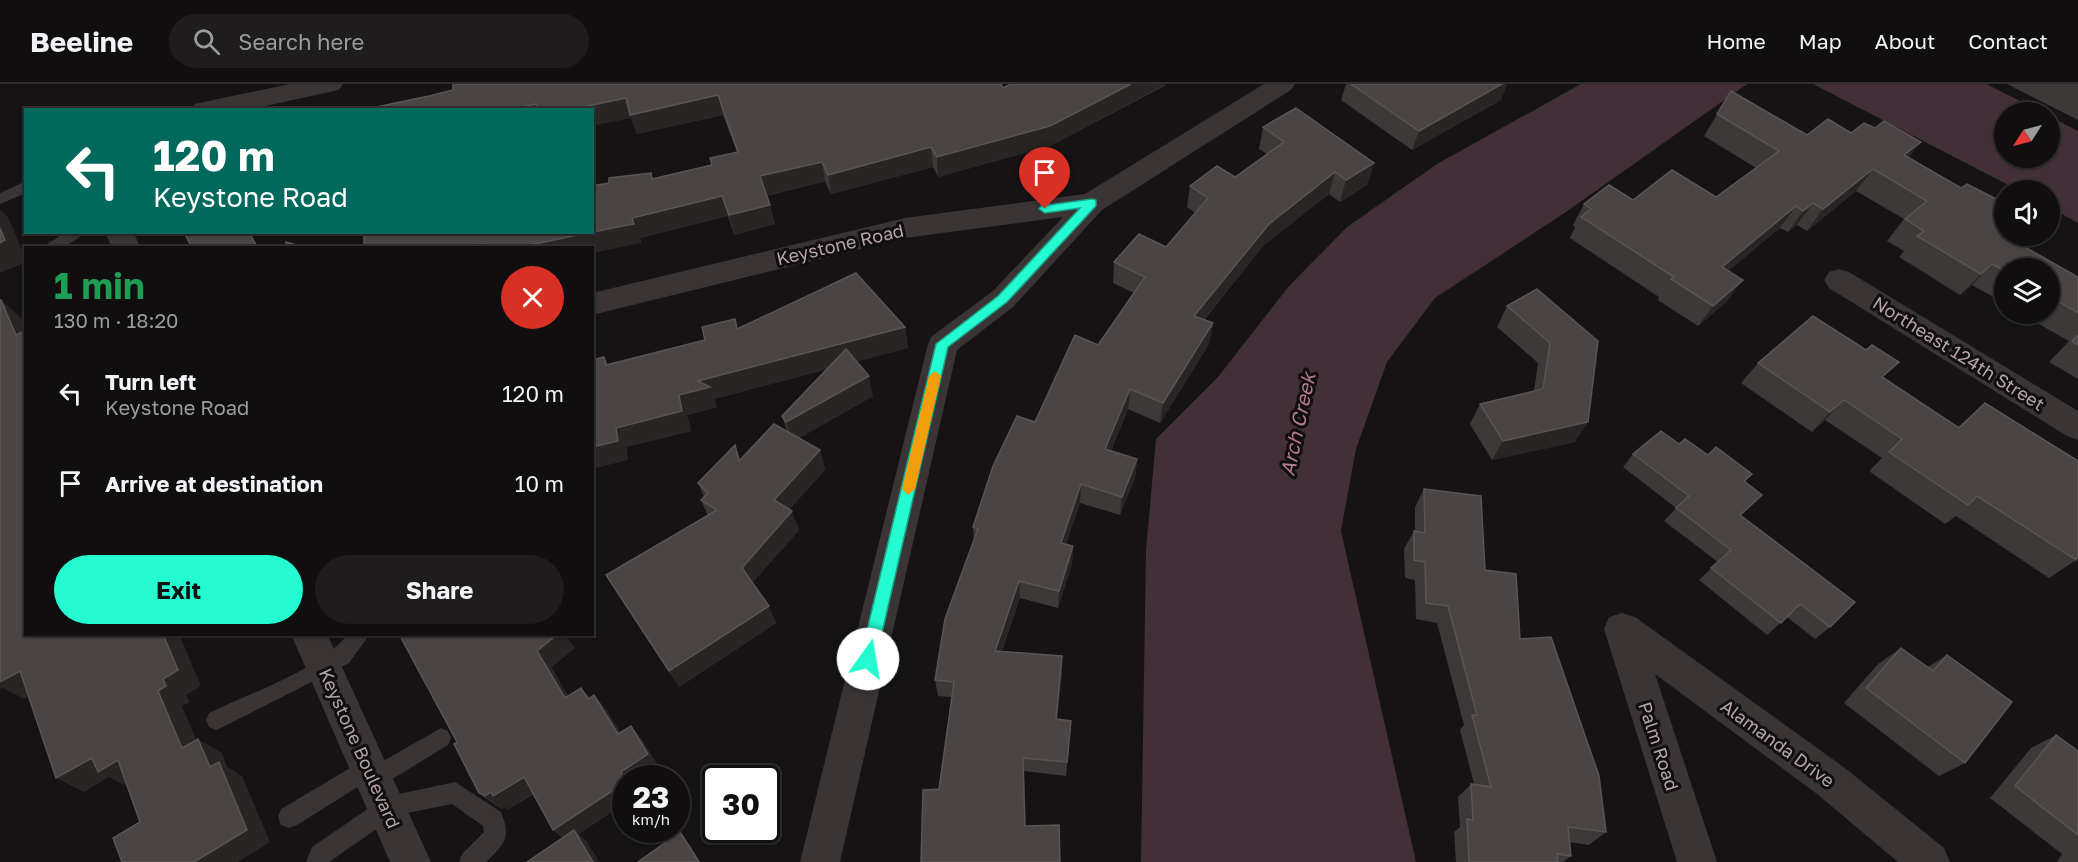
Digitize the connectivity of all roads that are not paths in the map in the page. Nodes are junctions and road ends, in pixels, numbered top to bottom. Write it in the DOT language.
graph roads {
  1 [pos="330,84"];
  2 [pos="1282,84"];
  3 [pos="214,108"];
  4 [pos="24,187"];
  5 [pos="0,199"];
  6 [pos="1092,203"];
  7 [pos="76,234"];
  8 [pos="53,246"];
  9 [pos="1839,280"];
  10 [pos="594,303"];
  11 [pos="2078,427"];
  12 [pos="1622,629"];
  13 [pos="358,636"];
  14 [pos="317,651"];
  15 [pos="216,720"];
  16 [pos="441,738"];
  17 [pos="376,785"];
  18 [pos="289,817"];
  19 [pos="317,862"];
  20 [pos="411,862"];
  21 [pos="470,862"];
  22 [pos="820,862"];
  23 [pos="1697,862"];
  24 [pos="1930,862"];
  1 -- 3 [label="street"];
  2 -- 6 [label="street"];
  4 -- 5 [label="lane"];
  6 -- 10 [label="street, Keystone Road"];
  6 -- 22 [label="street"];
  7 -- 8 [label="lane"];
  9 -- 11 [label="street, Northeast 124th Street"];
  12 -- 23 [label="street, Palm Road"];
  12 -- 24 [label="street, Alamanda Drive"];
  13 -- 14 [label="lane"];
  14 -- 15 [label="lane"];
  14 -- 17 [label="street, Keystone Boulevard"];
  16 -- 17 [label="lane"];
  17 -- 18 [label="lane"];
  17 -- 19 [label="lane"];
  17 -- 20 [label="street, Keystone Boulevard"];
  17 -- 21 [label="lane"];
}
